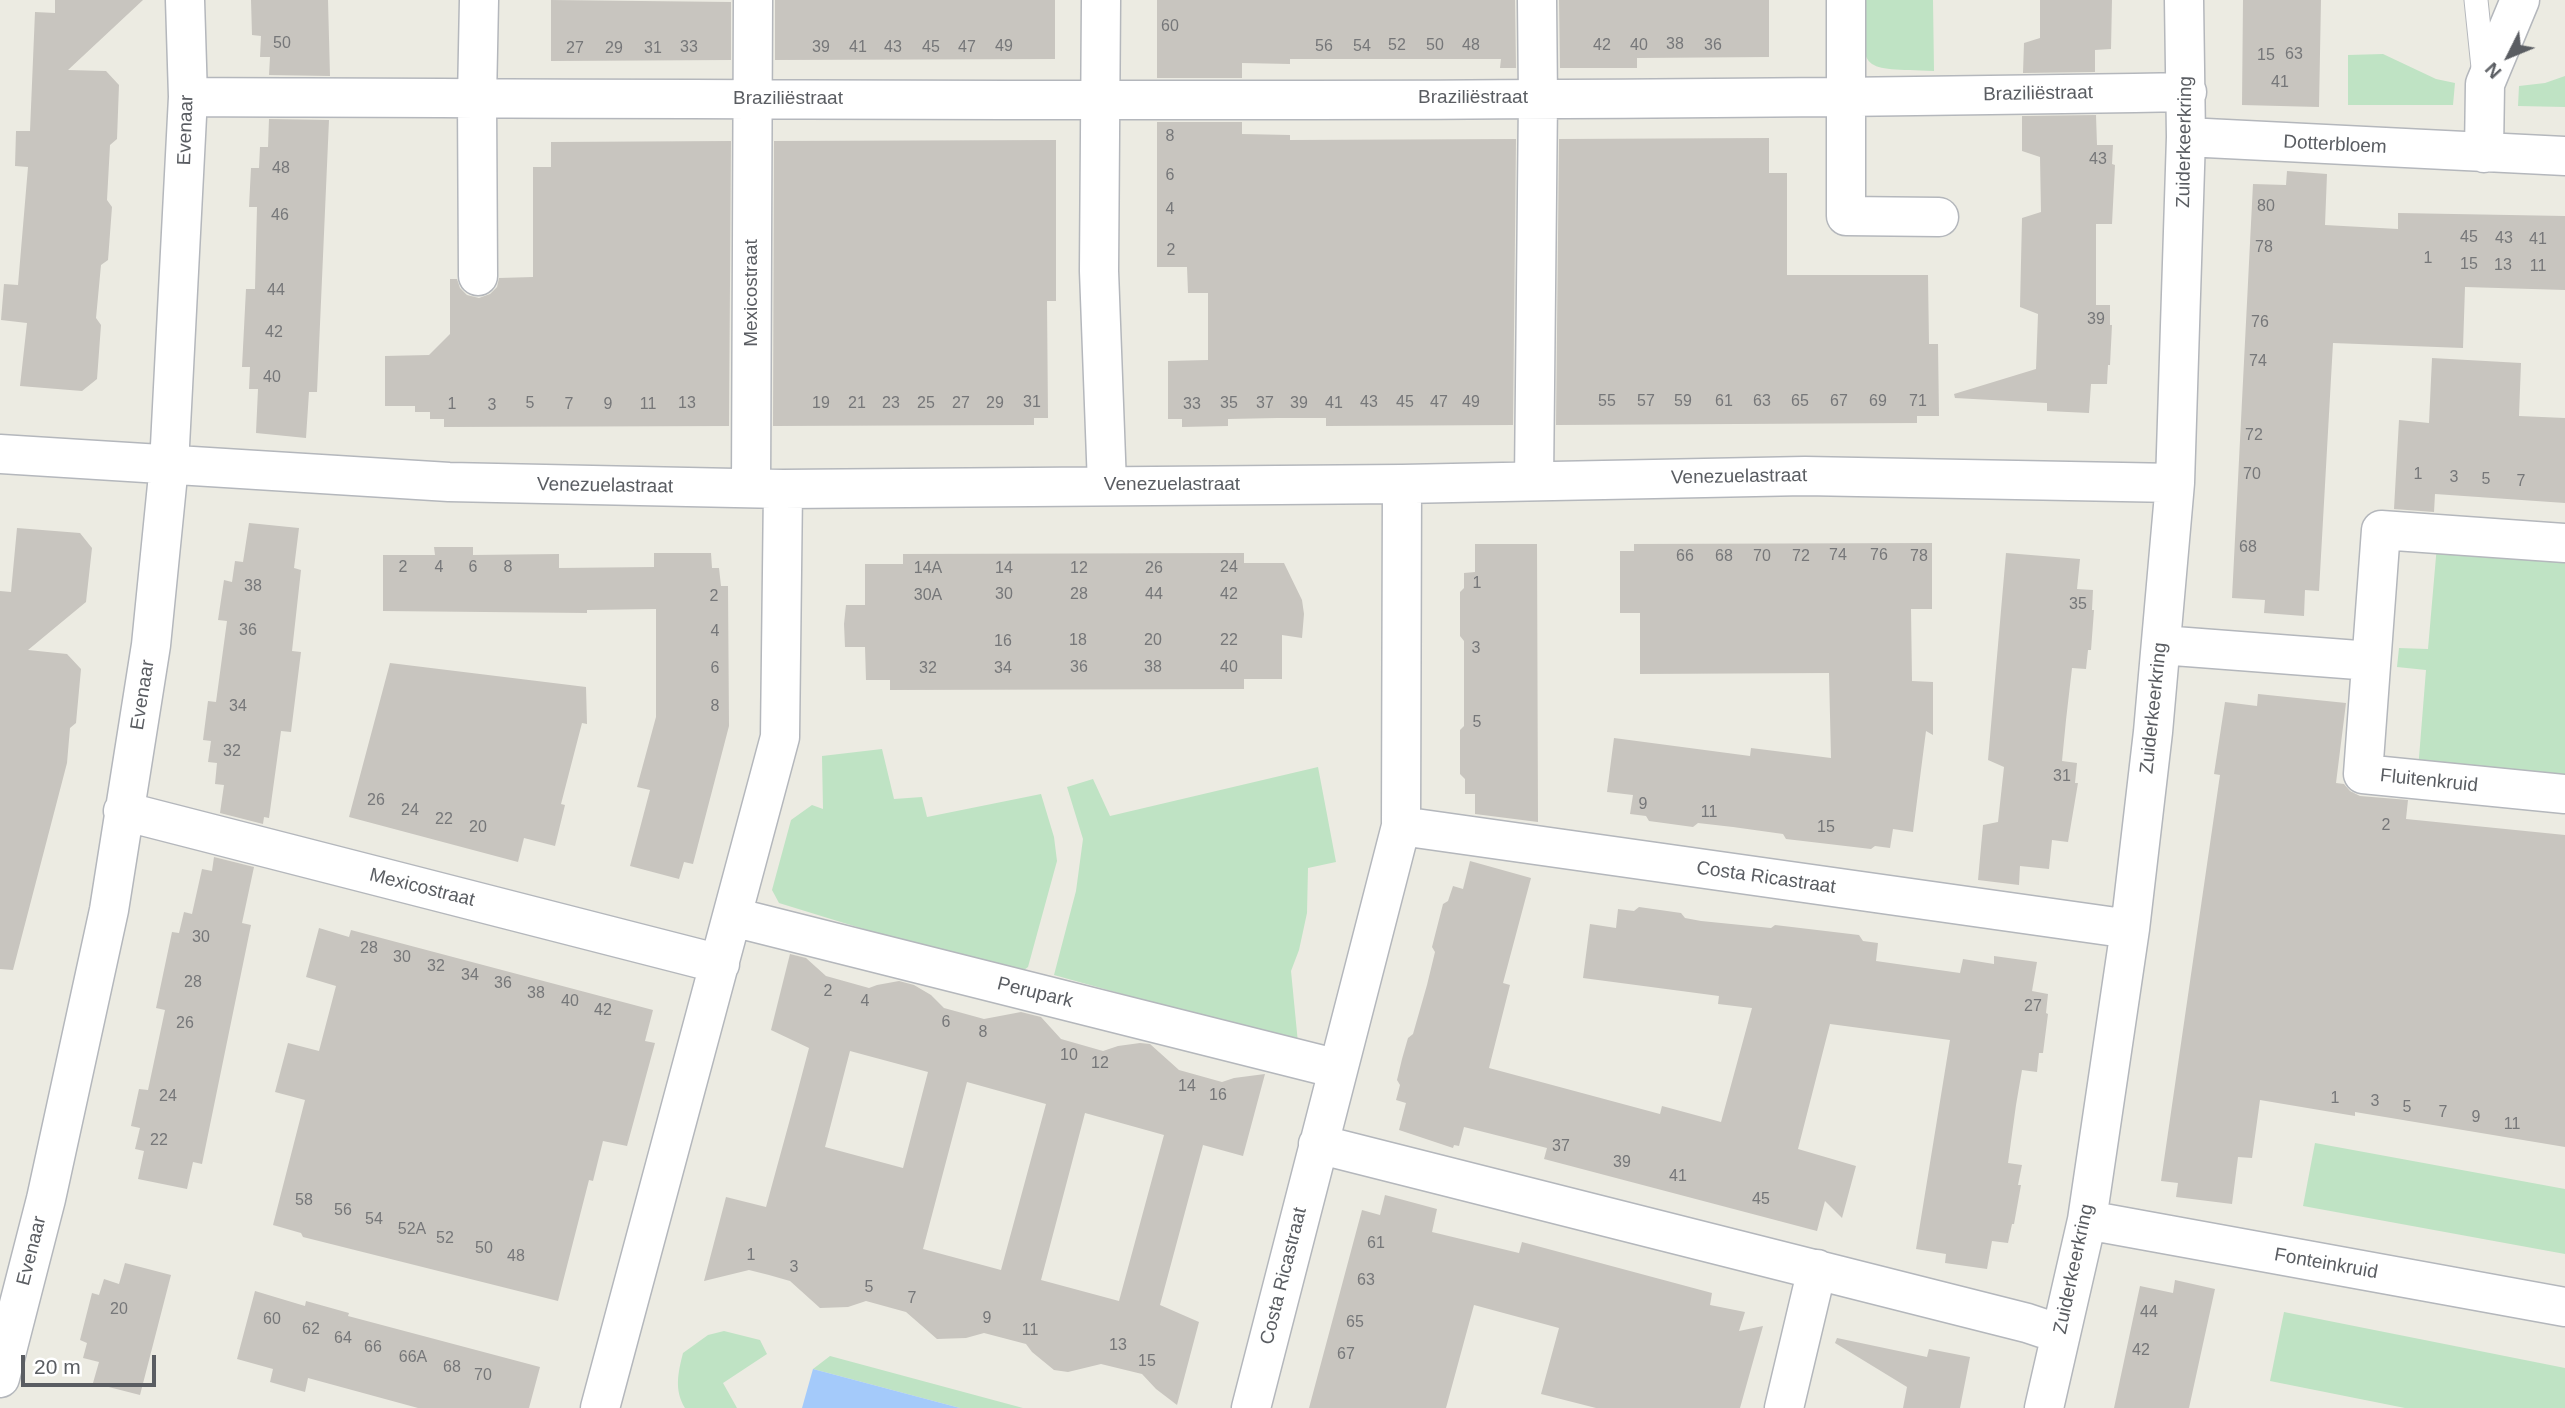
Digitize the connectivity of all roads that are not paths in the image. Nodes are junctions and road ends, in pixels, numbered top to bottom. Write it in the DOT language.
graph roads {
  1 [pos="185,0"];
  2 [pos="479,0"];
  3 [pos="753,0"];
  4 [pos="1101,0"];
  5 [pos="1537,0"];
  6 [pos="1846,0"];
  7 [pos="2185,0"];
  8 [pos="2476,0"];
  9 [pos="2520,0"];
  10 [pos="2485,84"];
  11 [pos="2187,92"];
  12 [pos="188,97"];
  13 [pos="1846,97"];
  14 [pos="1538,98"];
  15 [pos="477,99"];
  16 [pos="753,99"];
  17 [pos="1100,100"];
  18 [pos="2186,136"];
  19 [pos="2484,153"];
  20 [pos="2565,156"];
  21 [pos="1939,217"];
  22 [pos="478,276"];
  23 [pos="0,454"];
  24 [pos="169,465"];
  25 [pos="1534,481"];
  26 [pos="2175,483"];
  27 [pos="1402,484"];
  28 [pos="1107,485"];
  29 [pos="767,488"];
  30 [pos="2565,543"];
  31 [pos="2161,645"];
  32 [pos="2371,661"];
  33 [pos="2565,794"];
  34 [pos="123,811"];
  35 [pos="1401,826"];
  36 [pos="733,917"];
  37 [pos="2130,929"];
  38 [pos="720,964"];
  39 [pos="1338,1069"];
  40 [pos="1318,1144"];
  41 [pos="2087,1220"];
  42 [pos="1817,1269"];
  43 [pos="2565,1307"];
  44 [pos="2060,1334"];
  45 [pos="0,1378"];
  46 [pos="600,1408"];
  47 [pos="1251,1408"];
  48 [pos="1784,1408"];
  49 [pos="2044,1408"];
  1 -- 12 [label="street, Evenaar"];
  2 -- 15 [label="street"];
  3 -- 16 [label="street, Mexicostraat"];
  4 -- 17 [label="street"];
  5 -- 14 [label="street"];
  6 -- 13 [label="street"];
  7 -- 11 [label="street, Zuiderkeerkring"];
  8 -- 10 [label="lane"];
  9 -- 10 [label="street"];
  10 -- 19 [label="street"];
  11 -- 13 [label="street, Braziliëstraat"];
  11 -- 18 [label="street, Zuiderkeerkring"];
  12 -- 15 [label="street, Braziliëstraat"];
  12 -- 24 [label="street, Evenaar"];
  13 -- 14 [label="street, Braziliëstraat"];
  13 -- 21 [label="street"];
  14 -- 17 [label="street, Braziliëstraat"];
  14 -- 25 [label="street"];
  15 -- 16 [label="street, Braziliëstraat"];
  15 -- 22 [label="street"];
  16 -- 17 [label="street, Braziliëstraat"];
  16 -- 29 [label="street, Mexicostraat"];
  17 -- 28 [label="street"];
  18 -- 19 [label="street, Dotterbloem"];
  18 -- 26 [label="street, Zuiderkeerkring"];
  19 -- 20 [label="street, Dotterbloem"];
  23 -- 24 [label="street, Venezuelastraat"];
  24 -- 29 [label="street, Venezuelastraat"];
  24 -- 34 [label="street, Evenaar"];
  25 -- 26 [label="street, Venezuelastraat"];
  25 -- 27 [label="street, Venezuelastraat"];
  26 -- 31 [label="street, Zuiderkeerkring"];
  27 -- 28 [label="street, Venezuelastraat"];
  27 -- 35 [label="street, Costa Ricastraat"];
  28 -- 29 [label="street, Venezuelastraat"];
  29 -- 36 [label="street, Mexicostraat"];
  30 -- 32 [label="street, Fluitenkruid"];
  31 -- 32 [label="street"];
  31 -- 37 [label="street, Zuiderkeerkring"];
  32 -- 33 [label="street, Fluitenkruid"];
  34 -- 38 [label="street, Mexicostraat"];
  34 -- 45 [label="street, Evenaar"];
  35 -- 37 [label="street, Costa Ricastraat"];
  35 -- 39 [label="street, Costa Ricastraat"];
  36 -- 38 [label="street, Mexicostraat"];
  36 -- 39 [label="street, Perupark"];
  37 -- 41 [label="street, Zuiderkeerkring"];
  38 -- 46 [label="street, Mexicostraat"];
  39 -- 40 [label="street, Costa Ricastraat"];
  40 -- 42 [label="street"];
  40 -- 47 [label="street, Costa Ricastraat"];
  41 -- 43 [label="street, Fonteinkruid"];
  41 -- 44 [label="street, Zuiderkeerkring"];
  42 -- 44 [label="street"];
  42 -- 48 [label="street"];
  44 -- 49 [label="street, Zuiderkeerkring"];
}
